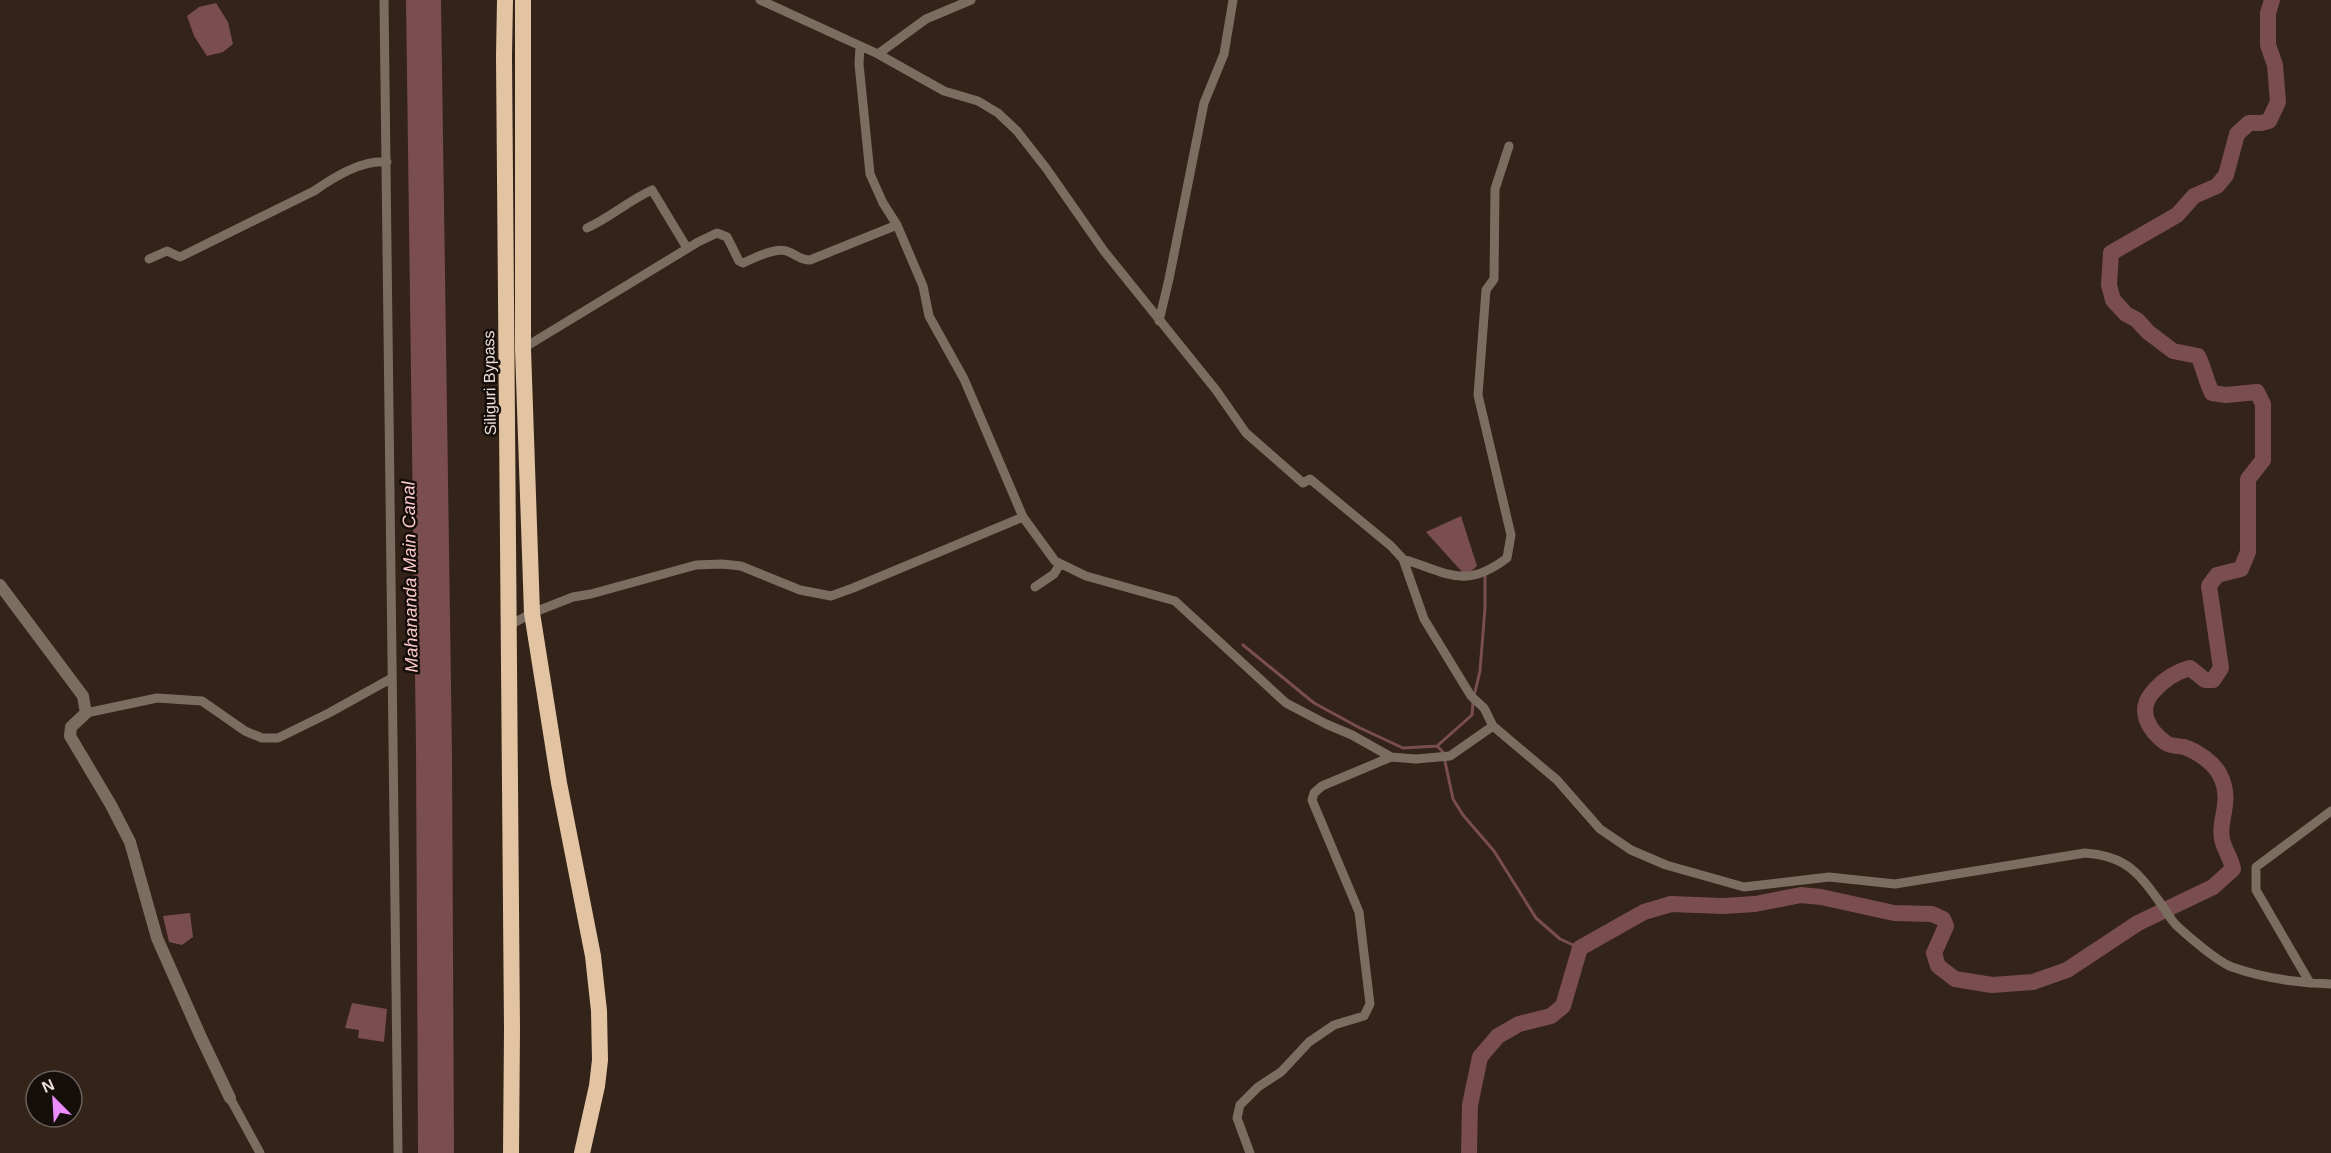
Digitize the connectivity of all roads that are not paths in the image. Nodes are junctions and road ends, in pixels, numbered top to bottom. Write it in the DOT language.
graph roads {
  1 [pos="384,0"];
  2 [pos="505,0"];
  3 [pos="523,0"];
  4 [pos="760,0"];
  5 [pos="971,0"];
  6 [pos="1233,0"];
  7 [pos="860,46"];
  8 [pos="878,54"];
  9 [pos="1509,146"];
  10 [pos="387,162"];
  11 [pos="897,225"];
  12 [pos="587,228"];
  13 [pos="687,248"];
  14 [pos="149,259"];
  15 [pos="1159,321"];
  16 [pos="522,349"];
  17 [pos="506,357"];
  18 [pos="1023,517"];
  19 [pos="1403,559"];
  20 [pos="1060,564"];
  21 [pos="0,585"];
  22 [pos="1035,587"];
  23 [pos="532,613"];
  24 [pos="510,625"];
  25 [pos="392,678"];
  26 [pos="86,713"];
  27 [pos="1493,726"];
  28 [pos="1390,757"];
  29 [pos="2331,811"];
  30 [pos="2310,984"];
  31 [pos="2331,984"];
  32 [pos="230,1098"];
  33 [pos="260,1153"];
  34 [pos="398,1153"];
  35 [pos="511,1153"];
  36 [pos="582,1153"];
  37 [pos="1250,1153"];
  1 -- 10 [label="street"];
  2 -- 17 [label="highway, Siliguri Bypass"];
  3 -- 16 [label="highway"];
  4 -- 7 [label="street"];
  5 -- 8 [label="street"];
  6 -- 15 [label="street"];
  7 -- 8 [label="street"];
  7 -- 11 [label="street"];
  8 -- 15 [label="street"];
  9 -- 19 [label="street"];
  10 -- 14 [label="street"];
  10 -- 25 [label="street"];
  11 -- 13 [label="street"];
  11 -- 18 [label="street"];
  12 -- 13 [label="street"];
  13 -- 16 [label="street"];
  15 -- 19 [label="street"];
  16 -- 17 [label="street"];
  16 -- 23 [label="highway"];
  17 -- 24 [label="highway, Siliguri Bypass"];
  18 -- 20 [label="street"];
  18 -- 23 [label="street"];
  19 -- 27 [label="street"];
  20 -- 22 [label="street"];
  20 -- 28 [label="street"];
  21 -- 26 [label="street"];
  23 -- 24 [label="street"];
  23 -- 36 [label="highway"];
  24 -- 35 [label="highway, Siliguri Bypass"];
  25 -- 26 [label="street"];
  25 -- 34 [label="street"];
  26 -- 32 [label="street"];
  27 -- 28 [label="street"];
  27 -- 30 [label="street"];
  28 -- 37 [label="street"];
  29 -- 30 [label="street"];
  30 -- 31 [label="street"];
  32 -- 33 [label="street"];
}
